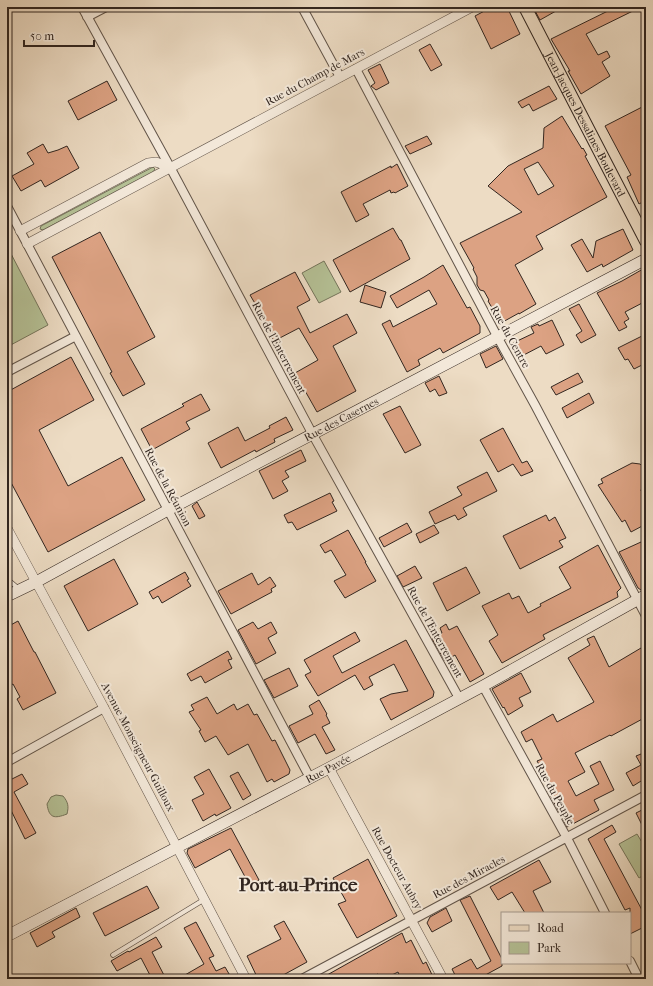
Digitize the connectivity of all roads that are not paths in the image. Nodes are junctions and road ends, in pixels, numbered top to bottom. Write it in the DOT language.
graph roads {
  1 [pos="82,7"];
  2 [pos="106,7"];
  3 [pos="302,7"];
  4 [pos="472,7"];
  5 [pos="525,7"];
  6 [pos="87,17"];
  7 [pos="356,69"];
  8 [pos="340,77"];
  9 [pos="170,167"];
  10 [pos="7,206"];
  11 [pos="20,231"];
  12 [pos="646,241"];
  13 [pos="27,244"];
  14 [pos="646,259"];
  15 [pos="76,336"];
  16 [pos="498,338"];
  17 [pos="7,372"];
  18 [pos="313,435"];
  19 [pos="168,510"];
  20 [pos="7,528"];
  21 [pos="7,579"];
  22 [pos="36,582"];
  23 [pos="20,589"];
  24 [pos="7,596"];
  25 [pos="642,598"];
  26 [pos="646,616"];
  27 [pos="483,686"];
  28 [pos="459,698"];
  29 [pos="104,708"];
  30 [pos="7,762"];
  31 [pos="329,768"];
  32 [pos="310,778"];
  33 [pos="646,795"];
  34 [pos="567,838"];
  35 [pos="176,847"];
  36 [pos="205,899"];
  37 [pos="604,912"];
  38 [pos="411,919"];
  39 [pos="7,936"];
  40 [pos="112,956"];
  41 [pos="631,963"];
  42 [pos="246,979"];
  43 [pos="302,979"];
  44 [pos="443,979"];
  45 [pos="640,979"];
  1 -- 6 [label="street, Rue de l'Enterrement"];
  2 -- 6 [label="street"];
  3 -- 8 [label="street"];
  4 -- 7 [label="street, Rue du Champ de Mars"];
  5 -- 12 [label="main road, Jean-Jacques Dessalines Boulevard"];
  6 -- 9 [label="street, Rue de l'Enterrement"];
  7 -- 8 [label="street, Rue du Champ de Mars"];
  7 -- 16 [label="street, Rue du Centre"];
  8 -- 9 [label="street, Rue du Champ de Mars"];
  9 -- 11 [label="street"];
  9 -- 13 [label="street, Rue du Champ de Mars"];
  9 -- 18 [label="street, Rue de l'Enterrement"];
  10 -- 11 [label="street, Rue de la Réunion"];
  11 -- 13 [label="street, Rue de la Réunion"];
  13 -- 15 [label="street, Rue de la Réunion"];
  14 -- 16 [label="main road, Rue des Casernes"];
  15 -- 17 [label="street"];
  15 -- 19 [label="street, Rue de la Réunion"];
  16 -- 18 [label="main road, Rue des Casernes"];
  16 -- 25 [label="street, Rue du Centre"];
  18 -- 19 [label="main road, Rue des Casernes"];
  18 -- 28 [label="street, Rue de l'Enterrement"];
  19 -- 22 [label="main road, Rue des Casernes"];
  19 -- 32 [label="street, Rue de la Réunion"];
  20 -- 22 [label="street, Avenue Monseigneur Guilloux"];
  21 -- 23 [label="lane"];
  22 -- 23 [label="main road, Rue des Casernes"];
  22 -- 29 [label="street, Avenue Monseigneur Guilloux"];
  23 -- 24 [label="main road, Rue des Casernes"];
  25 -- 26 [label="street, Rue du Centre"];
  25 -- 27 [label="main road, Rue Pavée"];
  27 -- 28 [label="main road, Rue Pavée"];
  27 -- 34 [label="street, Rue du Peuple"];
  28 -- 31 [label="main road, Rue Pavée"];
  29 -- 30 [label="street"];
  29 -- 35 [label="street, Avenue Monseigneur Guilloux"];
  31 -- 32 [label="main road, Rue Pavée"];
  31 -- 38 [label="street, Rue Docteur Aubry"];
  32 -- 35 [label="main road, Rue Pavée"];
  33 -- 34 [label="street, Rue des Miracles"];
  34 -- 37 [label="street, Rue du Peuple"];
  34 -- 38 [label="street, Rue des Miracles"];
  35 -- 36 [label="street, Avenue Monseigneur Guilloux"];
  35 -- 39 [label="main road, Rue Pavée"];
  36 -- 40 [label="lane"];
  36 -- 42 [label="street, Avenue Monseigneur Guilloux"];
  38 -- 43 [label="street, Rue des Miracles"];
  38 -- 44 [label="street, Rue Docteur Aubry"];
  41 -- 45 [label="street"];
}
